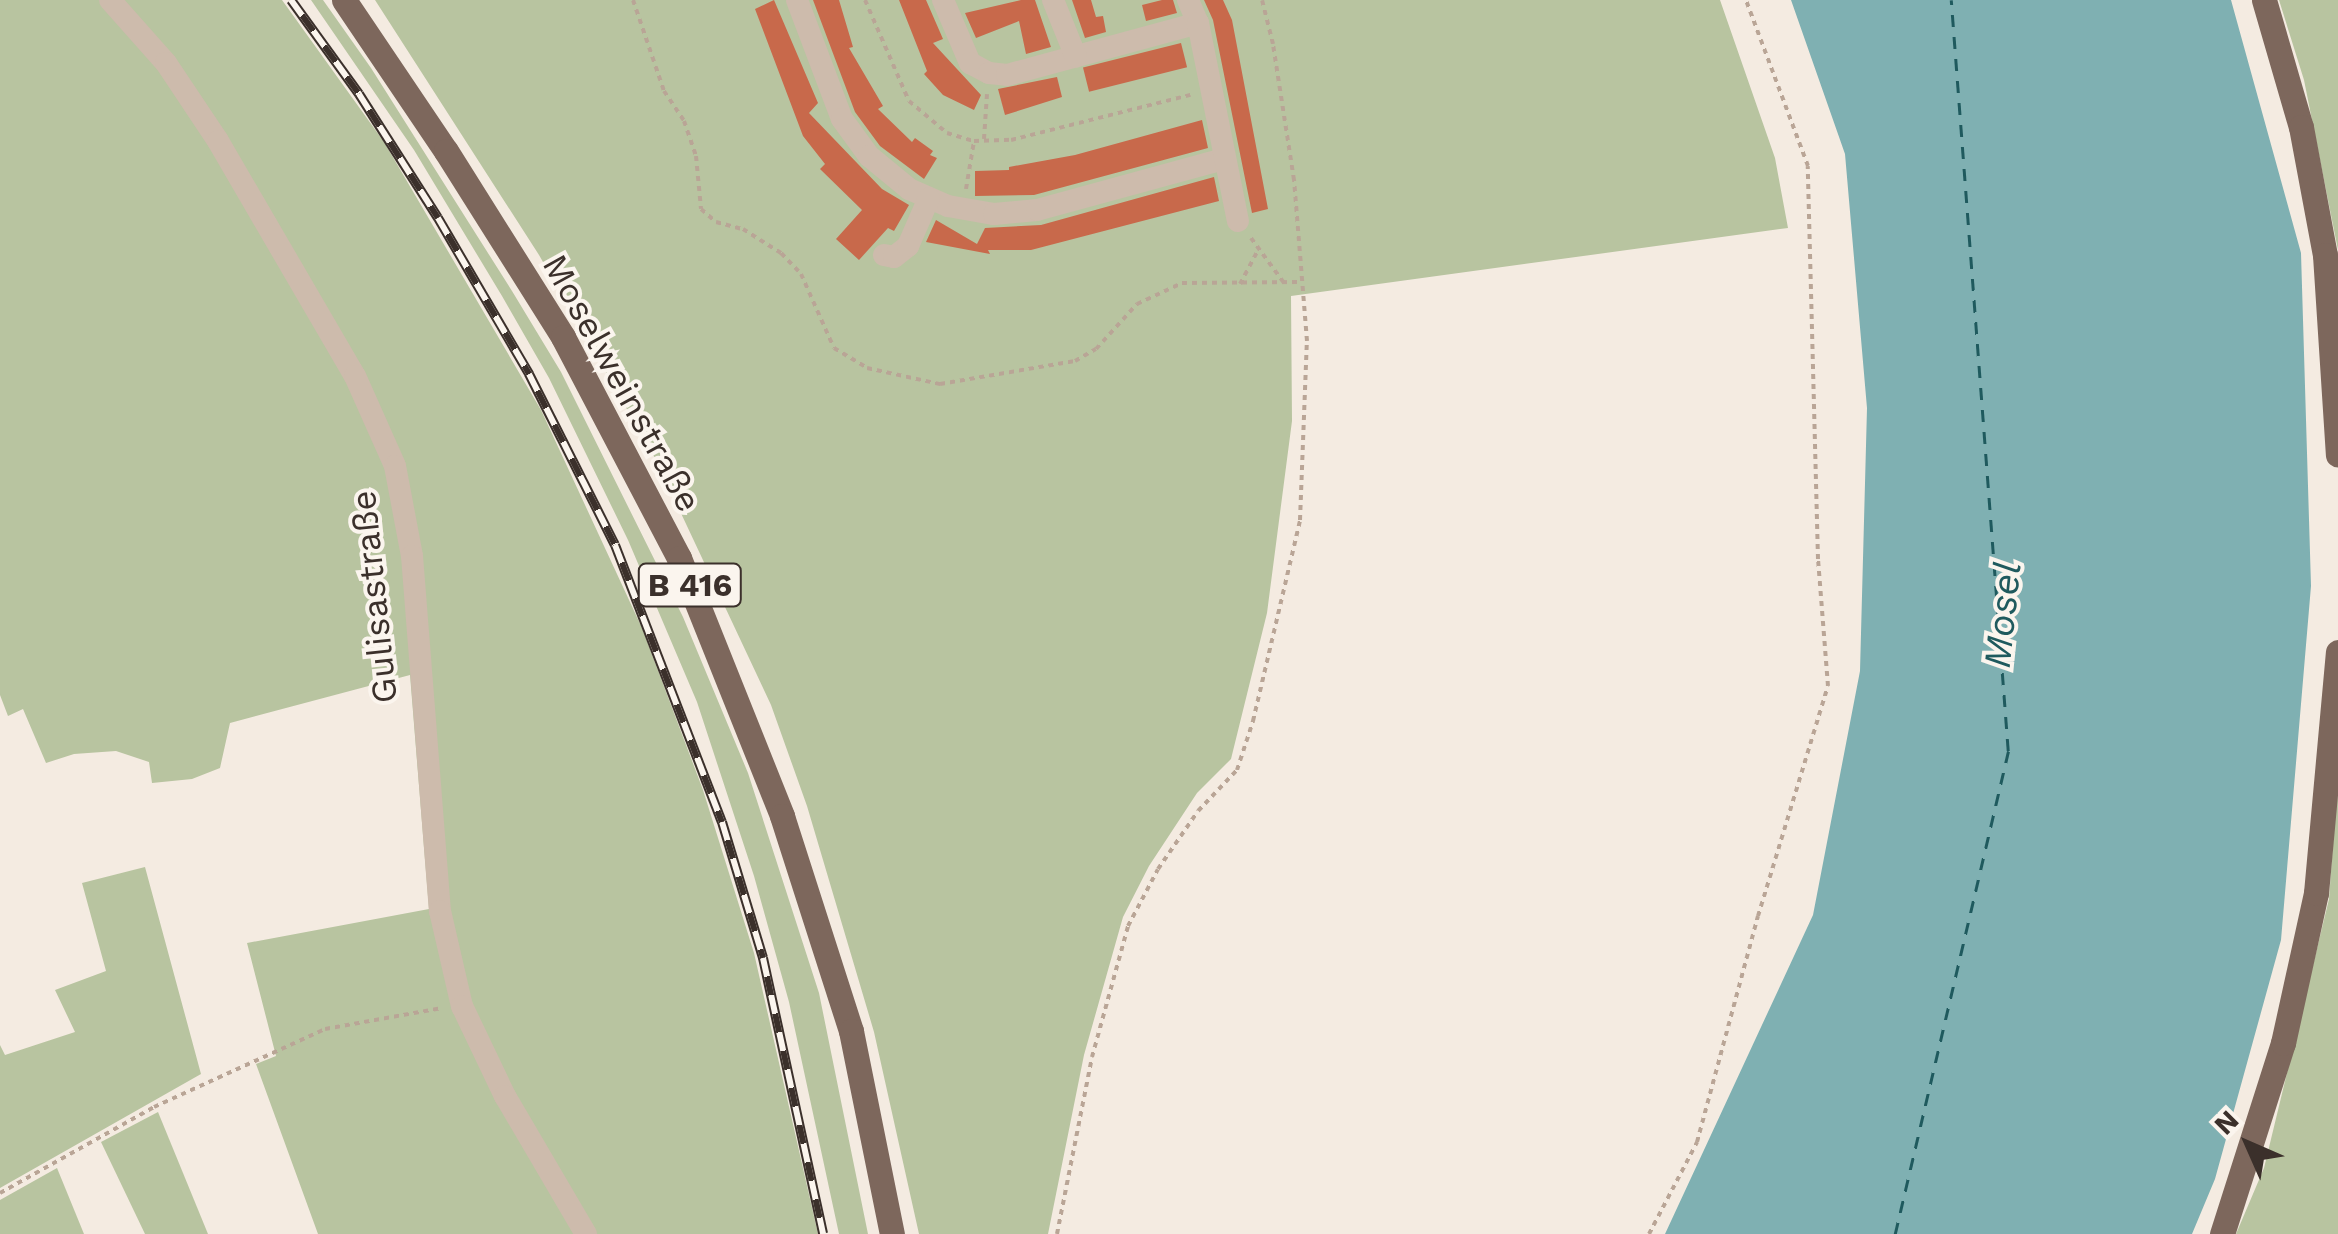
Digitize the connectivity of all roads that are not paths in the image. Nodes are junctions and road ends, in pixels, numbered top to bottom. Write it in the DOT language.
graph roads {
  1 [pos="110,0"];
  2 [pos="344,0"];
  3 [pos="797,0"];
  4 [pos="943,0"];
  5 [pos="1053,0"];
  6 [pos="1188,0"];
  7 [pos="2264,0"];
  8 [pos="1198,23"];
  9 [pos="1076,57"];
  10 [pos="1224,159"];
  11 [pos="929,198"];
  12 [pos="1238,221"];
  13 [pos="884,255"];
  14 [pos="2338,455"];
  15 [pos="2338,652"];
  16 [pos="586,1234"];
  17 [pos="892,1234"];
  18 [pos="2222,1234"];
  1 -- 16 [label="street, Gulisastraße"];
  2 -- 17 [label="main road, Moselweinstraße / B 416"];
  3 -- 11 [label="street"];
  4 -- 9 [label="street"];
  5 -- 9 [label="street"];
  6 -- 8 [label="street"];
  7 -- 14 [label="main road"];
  8 -- 9 [label="street"];
  8 -- 10 [label="street"];
  10 -- 11 [label="street"];
  10 -- 12 [label="street"];
  11 -- 13 [label="street"];
  15 -- 18 [label="main road"];
}
